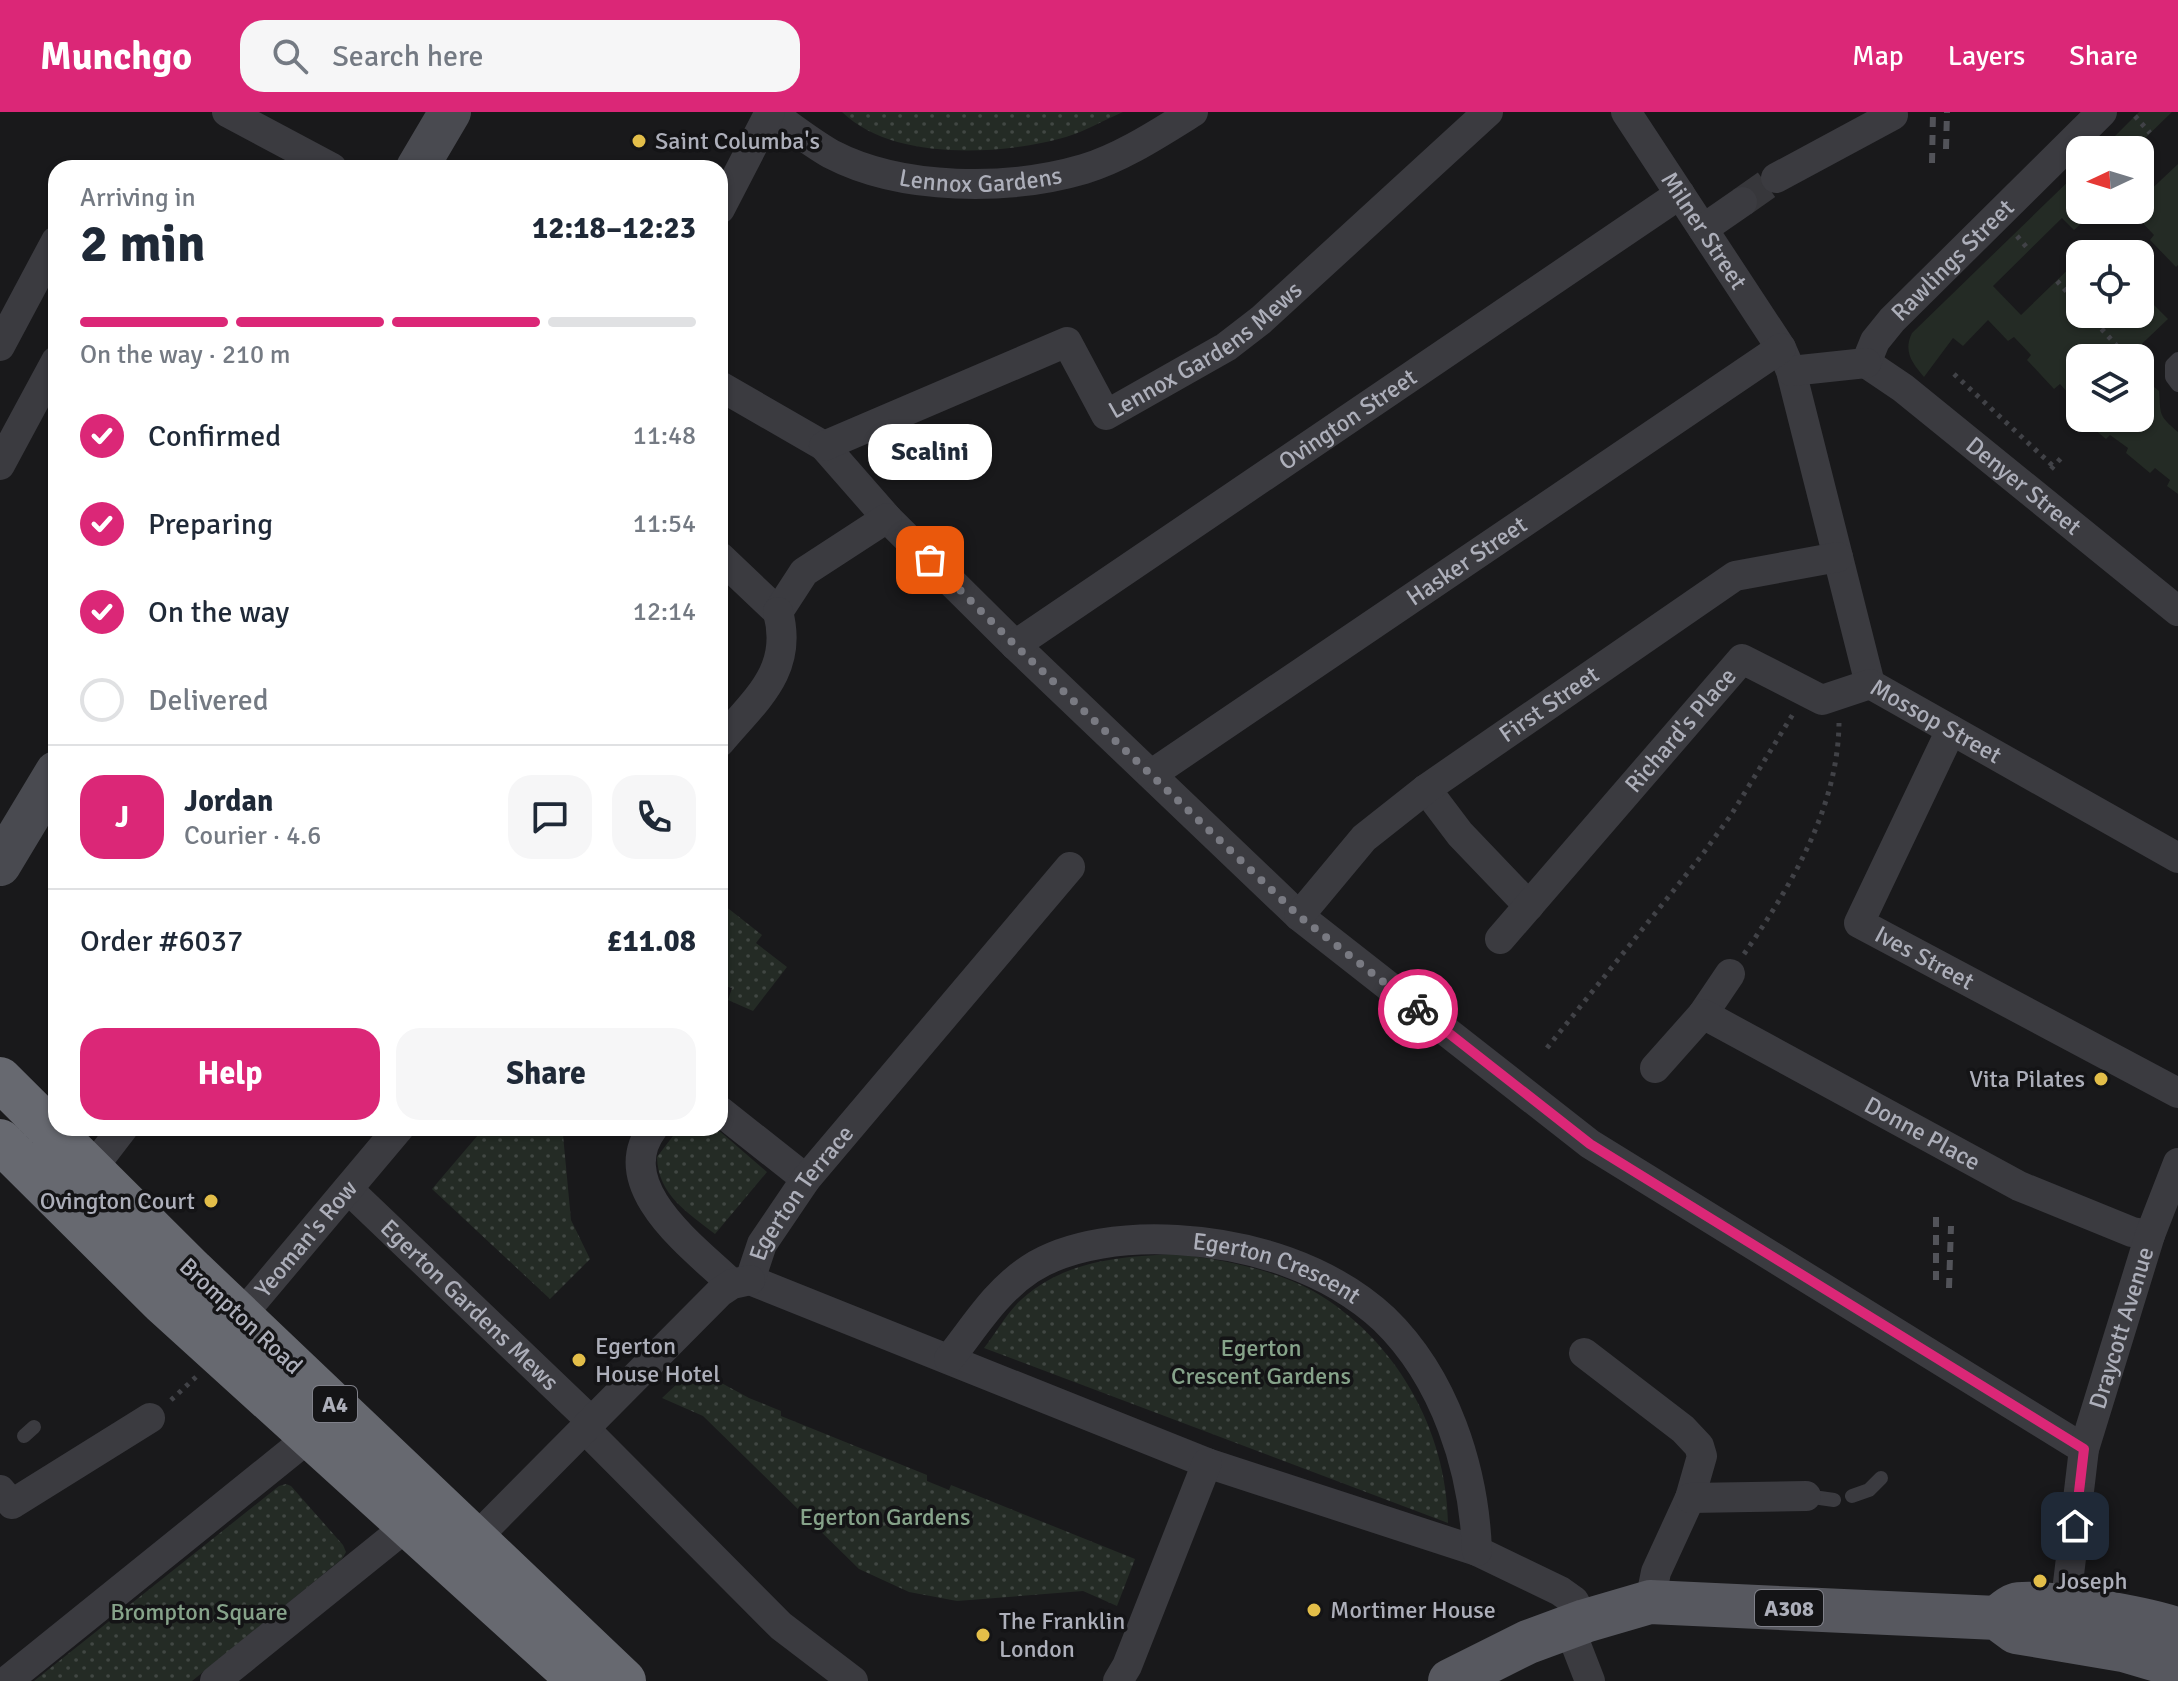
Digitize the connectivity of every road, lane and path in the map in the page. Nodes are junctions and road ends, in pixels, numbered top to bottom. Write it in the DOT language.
graph roads {
  1 [pos="227,112"];
  2 [pos="450,112"];
  3 [pos="770,112"];
  4 [pos="1193,112"];
  5 [pos="1488,112"];
  6 [pos="1626,112"];
  7 [pos="2102,112"];
  8 [pos="1893,115"];
  9 [pos="2135,116"];
  10 [pos="2150,133"];
  11 [pos="317,160"];
  12 [pos="422,160"];
  13 [pos="1776,178"];
  14 [pos="728,193"];
  15 [pos="1680,194"];
  16 [pos="1742,202"];
  17 [pos="1703,229"];
  18 [pos="2015,234"];
  19 [pos="2029,250"];
  20 [pos="48,256"];
  21 [pos="2057,281"];
  22 [pos="2066,290"];
  23 [pos="2101,328"];
  24 [pos="2115,344"];
  25 [pos="0,346"];
  26 [pos="2178,359"];
  27 [pos="1786,360"];
  28 [pos="1866,363"];
  29 [pos="1954,374"];
  30 [pos="48,376"];
  31 [pos="2178,385"];
  32 [pos="728,391"];
  33 [pos="824,446"];
  34 [pos="0,465"];
  35 [pos="2053,466"];
  36 [pos="887,518"];
  37 [pos="1838,557"];
  38 [pos="728,565"];
  39 [pos="2178,611"];
  40 [pos="778,612"];
  41 [pos="1015,645"];
  42 [pos="1870,684"];
  43 [pos="1814,696"];
  44 [pos="1951,730"];
  45 [pos="728,732"];
  46 [pos="1152,774"];
  47 [pos="48,785"];
  48 [pos="1426,789"];
  49 [pos="2178,858"];
  50 [pos="0,865"];
  51 [pos="1070,867"];
  52 [pos="1529,906"];
  53 [pos="1299,916"];
  54 [pos="1500,939"];
  55 [pos="1730,974"];
  56 [pos="1703,1014"];
  57 [pos="1547,1048"];
  58 [pos="1655,1068"];
  59 [pos="0,1079"];
  60 [pos="2178,1093"];
  61 [pos="728,1117"];
  62 [pos="48,1128"];
  63 [pos="56,1136"];
  64 [pos="117,1136"];
  65 [pos="392,1136"];
  66 [pos="649,1136"];
  67 [pos="0,1141"];
  68 [pos="2178,1163"];
  69 [pos="90,1171"];
  70 [pos="806,1179"];
  71 [pos="348,1189"];
  72 [pos="2170,1209"];
  73 [pos="2150,1235"];
  74 [pos="741,1282"];
  75 [pos="241,1316"];
  76 [pos="214,1349"];
  77 [pos="1584,1353"];
  78 [pos="949,1359"];
  79 [pos="150,1418"];
  80 [pos="325,1423"];
  81 [pos="588,1425"];
  82 [pos="2084,1449"];
  83 [pos="1207,1463"];
  84 [pos="1881,1478"];
  85 [pos="1852,1496"];
  86 [pos="1690,1498"];
  87 [pos="1820,1498"];
  88 [pos="4,1502"];
  89 [pos="407,1526"];
  90 [pos="463,1551"];
  91 [pos="1477,1551"];
  92 [pos="1650,1602"];
  93 [pos="2063,1623"];
  94 [pos="1577,1624"];
  95 [pos="2170,1645"];
  96 [pos="576,1680"];
  97 [pos="7,1681"];
  98 [pos="215,1681"];
  99 [pos="624,1681"];
  100 [pos="853,1681"];
  101 [pos="1118,1681"];
  102 [pos="1450,1681"];
  103 [pos="1590,1681"];
  1 -- 11 [label="street"];
  2 -- 12 [label="main road"];
  3 -- 4 [label="street, Lennox Gardens"];
  3 -- 14 [label="street, Lennox Gardens"];
  5 -- 33 [label="street, Lennox Gardens Mews"];
  6 -- 15 [label="street, Milner Street"];
  7 -- 28 [label="street, Rawlings Street"];
  8 -- 13 [label="street"];
  9 -- 10 [label="path"];
  15 -- 17 [label="street, Milner Street"];
  15 -- 41 [label="street, Ovington Street"];
  16 -- 17 [label="street"];
  17 -- 27 [label="street, Milner Street"];
  18 -- 19 [label="path"];
  20 -- 25 [label="street"];
  21 -- 22 [label="path"];
  23 -- 24 [label="path"];
  26 -- 31 [label="lane"];
  27 -- 28 [label="street"];
  27 -- 37 [label="street, Mossop Street"];
  27 -- 46 [label="street, Hasker Street"];
  28 -- 39 [label="street, Denyer Street"];
  29 -- 35 [label="path"];
  30 -- 34 [label="street"];
  32 -- 33 [label="street"];
  33 -- 36 [label="street"];
  36 -- 40 [label="street"];
  36 -- 41 [label="street"];
  37 -- 42 [label="street, Mossop Street"];
  37 -- 48 [label="street, First Street"];
  38 -- 40 [label="street"];
  40 -- 45 [label="street"];
  41 -- 46 [label="street"];
  42 -- 43 [label="street"];
  42 -- 44 [label="street, Mossop Street"];
  43 -- 52 [label="street, Richard's Place"];
  43 -- 55 [label="path"];
  43 -- 57 [label="path"];
  44 -- 49 [label="street, Mossop Street"];
  44 -- 60 [label="street, Ives Street"];
  46 -- 53 [label="street"];
  47 -- 50 [label="main road"];
  48 -- 52 [label="street"];
  48 -- 53 [label="street, First Street"];
  51 -- 70 [label="street, Egerton Terrace"];
  52 -- 54 [label="street, Richard's Place"];
  53 -- 82 [label="street"];
  55 -- 56 [label="street"];
  56 -- 58 [label="street"];
  56 -- 73 [label="street, Donne Place"];
  59 -- 62 [label="highway, Brompton Road / A4"];
  61 -- 70 [label="street"];
  63 -- 69 [label="highway, Brompton Road / A4"];
  64 -- 69 [label="street"];
  65 -- 71 [label="street, Yeoman's Row"];
  66 -- 74 [label="street"];
  67 -- 76 [label="highway, Brompton Road / A4"];
  68 -- 72 [label="street, Draycott Avenue"];
  69 -- 75 [label="highway, Brompton Road / A4"];
  70 -- 74 [label="street, Egerton Terrace"];
  71 -- 75 [label="street, Yeoman's Row"];
  71 -- 81 [label="street, Egerton Gardens Mews"];
  72 -- 73 [label="street, Draycott Avenue"];
  73 -- 82 [label="street, Draycott Avenue"];
  74 -- 78 [label="street"];
  74 -- 81 [label="street, Egerton Terrace"];
  75 -- 76 [label="street, Yeoman's Row"];
  75 -- 80 [label="highway, Brompton Road / A4"];
  76 -- 80 [label="highway, Brompton Road / A4"];
  77 -- 86 [label="street"];
  78 -- 83 [label="street"];
  78 -- 91 [label="street, Egerton Crescent"];
  79 -- 88 [label="street"];
  80 -- 89 [label="highway, Brompton Road / A4"];
  80 -- 90 [label="highway, Brompton Road / A4"];
  80 -- 97 [label="street"];
  81 -- 90 [label="street, Egerton Terrace"];
  81 -- 100 [label="street"];
  82 -- 93 [label="street, Draycott Avenue"];
  83 -- 91 [label="street"];
  83 -- 101 [label="street"];
  84 -- 85 [label="lane"];
  86 -- 87 [label="street"];
  86 -- 92 [label="street"];
  89 -- 90 [label="highway, Brompton Road / A4"];
  89 -- 98 [label="street"];
  90 -- 96 [label="highway, Brompton Road / A4"];
  90 -- 99 [label="highway, Brompton Road / A4"];
  91 -- 94 [label="street"];
  92 -- 93 [label="main road, A308"];
  92 -- 94 [label="main road, A308"];
  93 -- 95 [label="main road, A308"];
  94 -- 102 [label="main road, A308"];
  94 -- 103 [label="street"];
}
